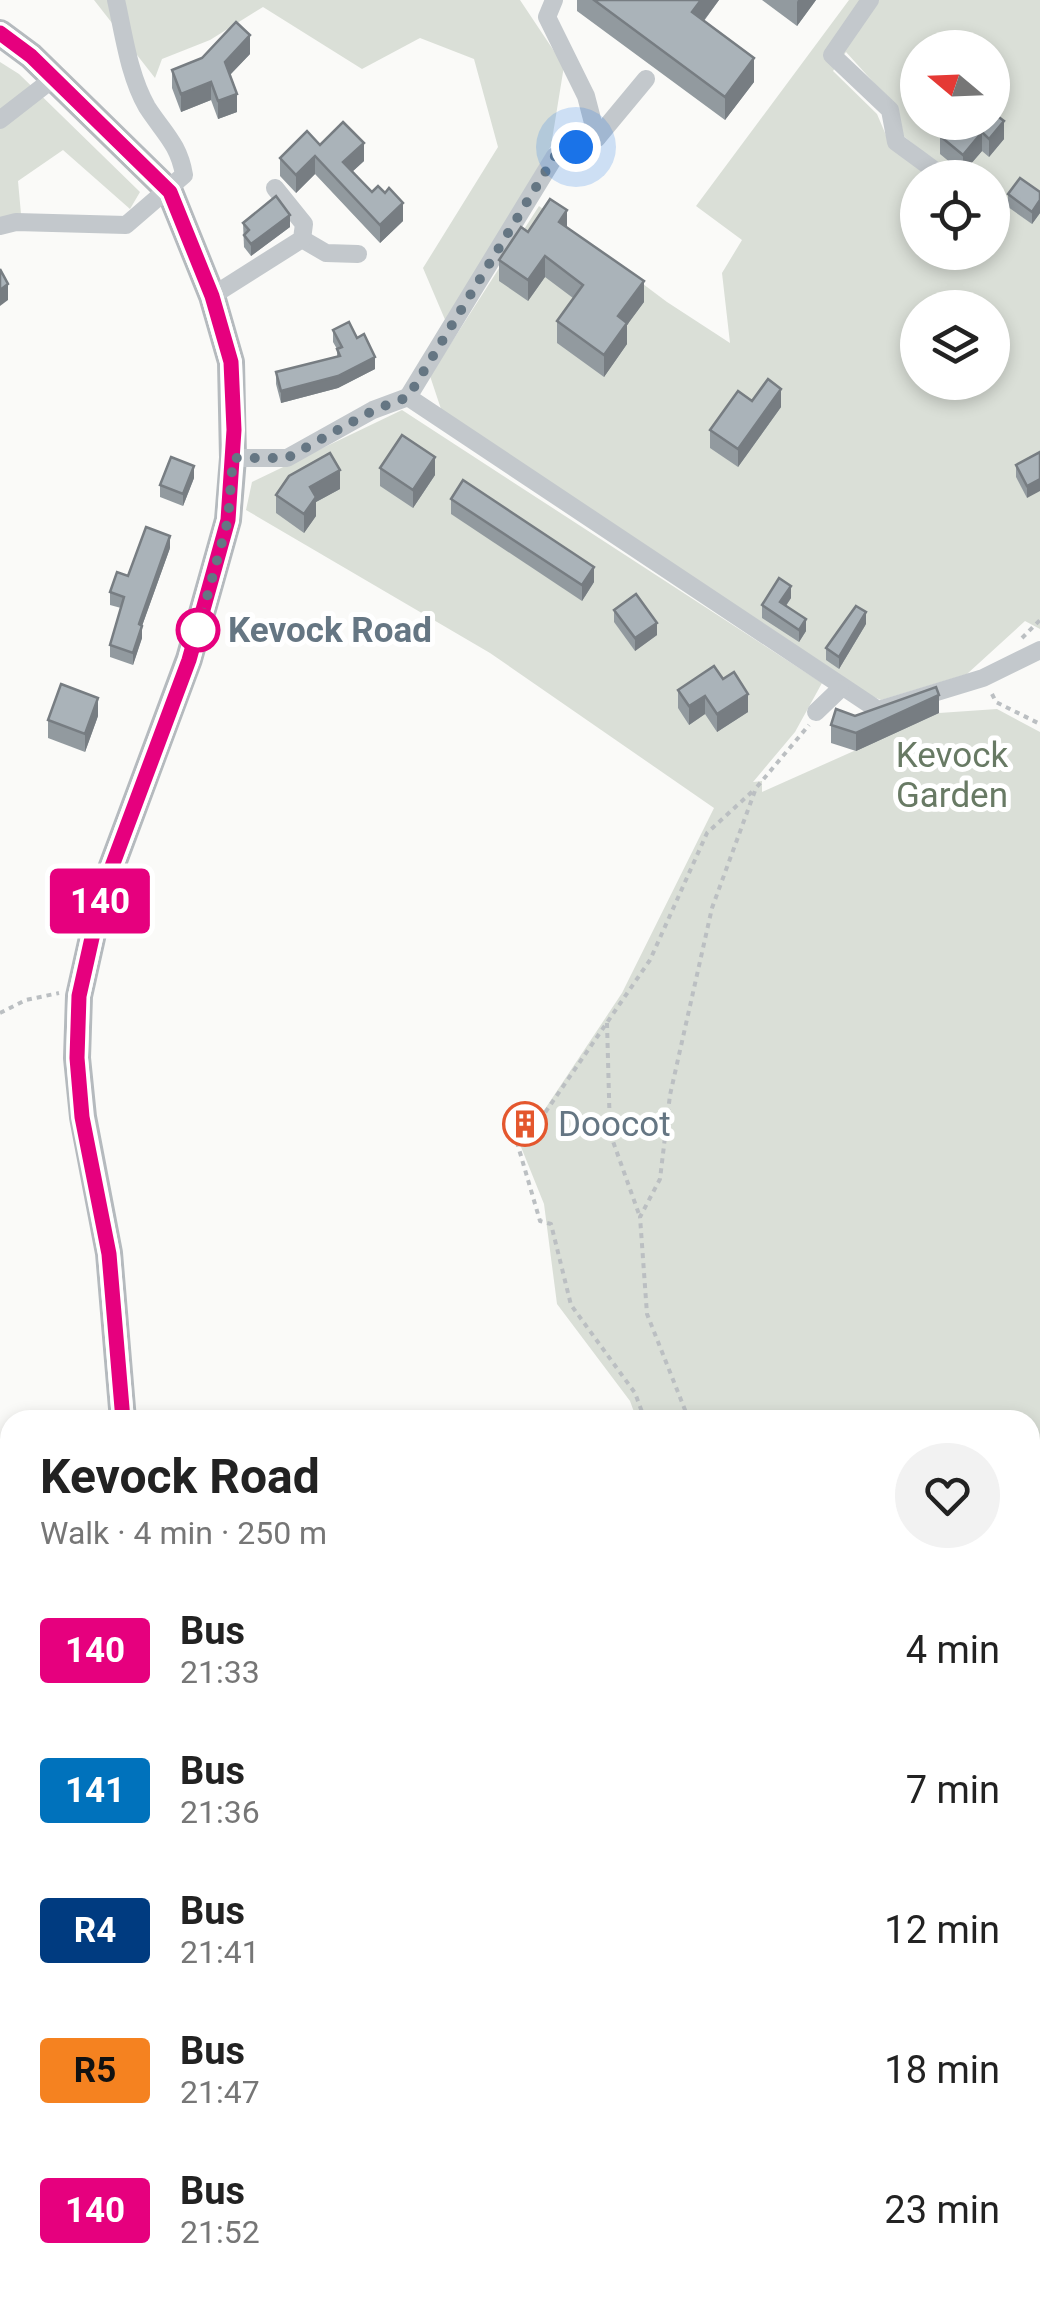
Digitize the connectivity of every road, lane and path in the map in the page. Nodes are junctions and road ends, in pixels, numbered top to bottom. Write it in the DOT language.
graph roads {
  1 [pos="554,0"];
  2 [pos="870,0"];
  3 [pos="118,1"];
  4 [pos="0,33"];
  5 [pos="54,78"];
  6 [pos="646,79"];
  7 [pos="0,120"];
  8 [pos="598,138"];
  9 [pos="920,160"];
  10 [pos="275,188"];
  11 [pos="170,192"];
  12 [pos="0,226"];
  13 [pos="302,239"];
  14 [pos="358,254"];
  15 [pos="212,296"];
  16 [pos="408,397"];
  17 [pos="233,458"];
  18 [pos="1040,650"];
  19 [pos="983,678"];
  20 [pos="840,689"];
  21 [pos="816,712"];
  22 [pos="1040,724"];
  23 [pos="756,788"];
  24 [pos="79,996"];
  25 [pos="0,1013"];
  26 [pos="607,1022"];
  27 [pos="640,1217"];
  28 [pos="122,1410"];
  29 [pos="641,1410"];
  30 [pos="685,1410"];
  1 -- 8 [label="street"];
  2 -- 9 [label="street"];
  3 -- 11 [label="street"];
  4 -- 5 [label="main road"];
  5 -- 7 [label="street"];
  5 -- 11 [label="main road"];
  6 -- 8 [label="street"];
  8 -- 16 [label="street"];
  10 -- 13 [label="street"];
  11 -- 12 [label="street"];
  11 -- 15 [label="main road"];
  13 -- 14 [label="street"];
  13 -- 15 [label="street"];
  15 -- 17 [label="main road"];
  16 -- 17 [label="street"];
  16 -- 20 [label="street"];
  17 -- 24 [label="main road"];
  18 -- 19 [label="street"];
  19 -- 20 [label="street"];
  19 -- 22 [label="path"];
  20 -- 21 [label="street"];
  21 -- 23 [label="path"];
  23 -- 26 [label="path"];
  23 -- 27 [label="path"];
  24 -- 25 [label="path"];
  24 -- 28 [label="main road"];
  26 -- 27 [label="path"];
  26 -- 29 [label="path"];
  27 -- 30 [label="path"];
}
